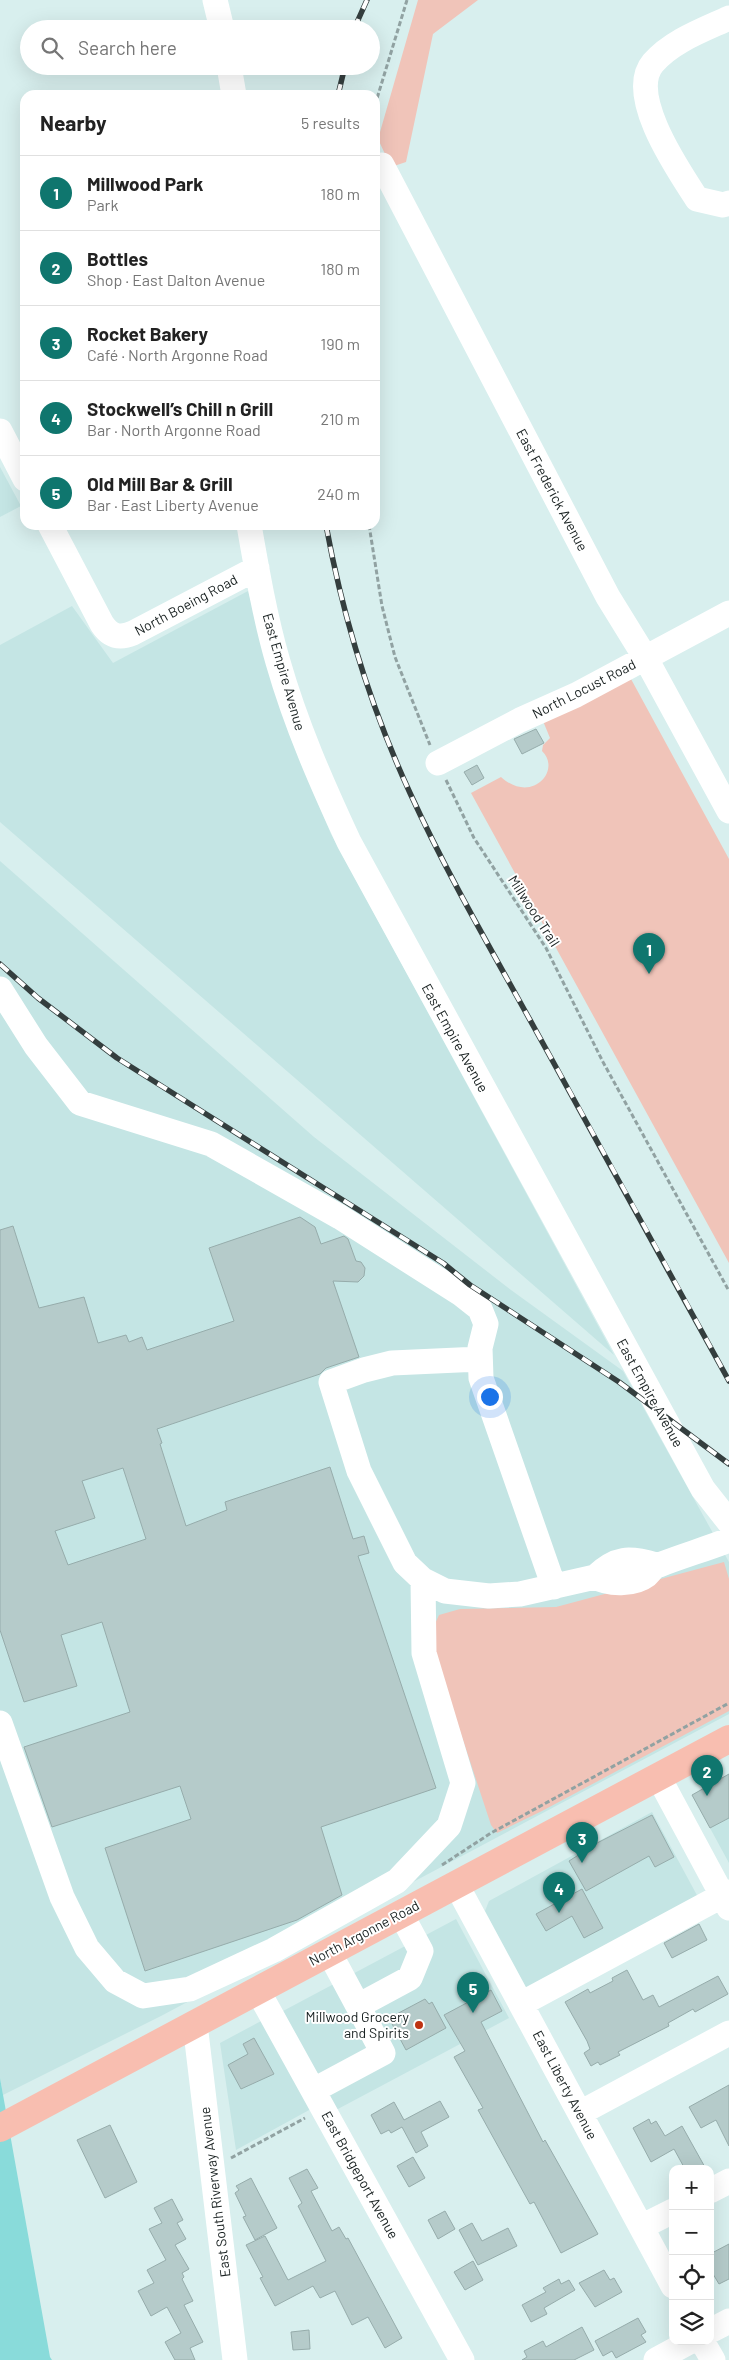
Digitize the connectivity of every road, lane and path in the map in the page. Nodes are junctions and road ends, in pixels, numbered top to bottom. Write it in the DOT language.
graph roads {
  1 [pos="215,0"];
  2 [pos="407,0"];
  3 [pos="729,18"];
  4 [pos="220,20"];
  5 [pos="231,75"];
  6 [pos="233,90"];
  7 [pos="380,90"];
  8 [pos="382,165"];
  9 [pos="729,203"];
  10 [pos="0,431"];
  11 [pos="20,469"];
  12 [pos="53,530"];
  13 [pos="250,530"];
  14 [pos="370,530"];
  15 [pos="257,568"];
  16 [pos="729,613"];
  17 [pos="646,657"];
  18 [pos="438,763"];
  19 [pos="729,811"];
  20 [pos="0,989"];
  21 [pos="729,1291"];
  22 [pos="480,1359"];
  23 [pos="729,1522"];
  24 [pos="729,1540"];
  25 [pos="423,1580"];
  26 [pos="554,1587"];
  27 [pos="0,1723"];
  28 [pos="729,1739"];
  29 [pos="658,1776"];
  30 [pos="456,1884"];
  31 [pos="727,1899"];
  32 [pos="401,1914"];
  33 [pos="329,1952"];
  34 [pos="258,1991"];
  35 [pos="521,2004"];
  36 [pos="358,2006"];
  37 [pos="195,2024"];
  38 [pos="729,2033"];
  39 [pos="318,2099"];
  40 [pos="580,2113"];
  41 [pos="0,2128"];
  42 [pos="212,2168"];
  43 [pos="729,2181"];
  44 [pos="714,2189"];
  45 [pos="669,2213"];
  46 [pos="641,2228"];
  47 [pos="669,2279"];
  48 [pos="729,2321"];
  49 [pos="714,2329"];
  50 [pos="684,2345"];
  51 [pos="704,2345"];
  52 [pos="235,2360"];
  53 [pos="462,2360"];
  54 [pos="656,2360"];
  55 [pos="712,2360"];
  1 -- 4 [label="street"];
  2 -- 7 [label="path"];
  3 -- 9 [label="street"];
  5 -- 6 [label="street"];
  8 -- 17 [label="street, East Frederick Avenue"];
  10 -- 11 [label="street"];
  12 -- 15 [label="street, North Boeing Road"];
  13 -- 15 [label="street, East Empire Avenue"];
  14 -- 18 [label="path, Millwood Trail"];
  15 -- 23 [label="street, East Empire Avenue"];
  16 -- 17 [label="street, North Locust Road"];
  17 -- 18 [label="street, North Locust Road"];
  17 -- 19 [label="street, East Frederick Avenue"];
  18 -- 21 [label="path, Millwood Trail"];
  20 -- 22 [label="street"];
  22 -- 25 [label="street"];
  22 -- 26 [label="street"];
  24 -- 26 [label="street"];
  25 -- 26 [label="street"];
  25 -- 27 [label="street"];
  28 -- 29 [label="main road, North Argonne Road"];
  29 -- 30 [label="main road, North Argonne Road"];
  29 -- 31 [label="street"];
  30 -- 32 [label="main road, North Argonne Road"];
  30 -- 35 [label="street, East Liberty Avenue"];
  31 -- 35 [label="street"];
  32 -- 33 [label="main road, North Argonne Road"];
  32 -- 36 [label="street"];
  33 -- 34 [label="main road, North Argonne Road"];
  33 -- 36 [label="street"];
  34 -- 37 [label="main road, North Argonne Road"];
  34 -- 39 [label="street, East Bridgeport Avenue"];
  35 -- 40 [label="street, East Liberty Avenue"];
  36 -- 39 [label="street"];
  37 -- 41 [label="main road, North Argonne Road"];
  37 -- 42 [label="street, East South Riverway Avenue"];
  38 -- 40 [label="street"];
  39 -- 42 [label="path"];
  39 -- 53 [label="street, East Bridgeport Avenue"];
  40 -- 46 [label="street, East Liberty Avenue"];
  42 -- 52 [label="street, East South Riverway Avenue"];
  43 -- 44 [label="street"];
  45 -- 46 [label="street"];
  46 -- 47 [label="street, East Liberty Avenue"];
  48 -- 49 [label="street"];
  50 -- 54 [label="street"];
  51 -- 55 [label="street"];
}
